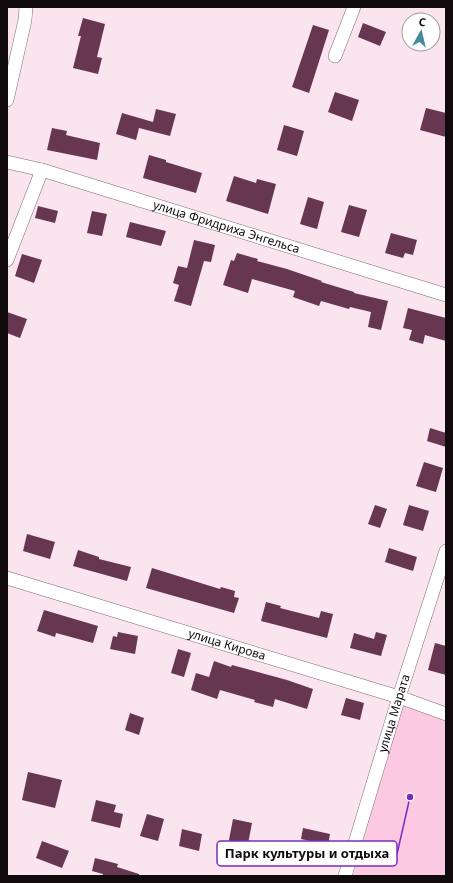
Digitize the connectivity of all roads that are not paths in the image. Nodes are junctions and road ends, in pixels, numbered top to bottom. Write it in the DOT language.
graph roads {
  1 [pos="26,7"];
  2 [pos="354,7"];
  3 [pos="335,56"];
  4 [pos="7,100"];
  5 [pos="7,162"];
  6 [pos="42,170"];
  7 [pos="7,260"];
  8 [pos="446,295"];
  9 [pos="446,551"];
  10 [pos="7,578"];
  11 [pos="399,697"];
  12 [pos="446,714"];
  13 [pos="345,876"];
  1 -- 4 [label="street"];
  2 -- 3 [label="street"];
  5 -- 6 [label="street, улица Фридриха Энгельса"];
  6 -- 7 [label="street"];
  6 -- 8 [label="street, улица Фридриха Энгельса"];
  9 -- 11 [label="street, улица Марата"];
  10 -- 11 [label="street, улица Кирова"];
  11 -- 12 [label="street, улица Кирова"];
  11 -- 13 [label="street, улица Марата"];
}
